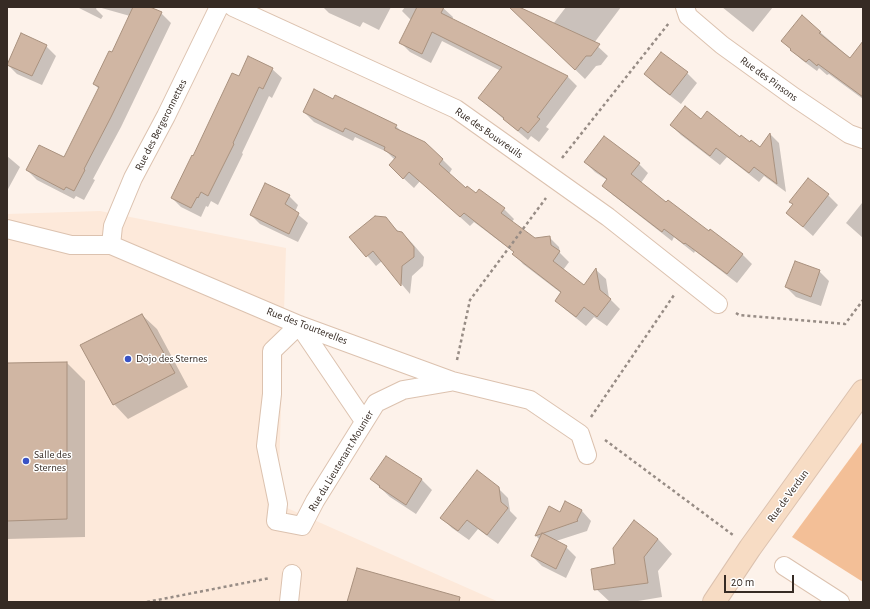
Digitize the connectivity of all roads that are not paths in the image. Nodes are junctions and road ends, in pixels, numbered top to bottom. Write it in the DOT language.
graph roads {
  1 [pos="219,7"];
  2 [pos="234,7"];
  3 [pos="685,7"];
  4 [pos="863,140"];
  5 [pos="7,229"];
  6 [pos="111,245"];
  7 [pos="718,304"];
  8 [pos="299,325"];
  9 [pos="452,382"];
  10 [pos="863,391"];
  11 [pos="364,422"];
  12 [pos="587,455"];
  13 [pos="784,566"];
  14 [pos="292,574"];
  15 [pos="289,602"];
  16 [pos="714,602"];
  17 [pos="840,602"];
  1 -- 6 [label="street, Rue des Bergeronnettes"];
  2 -- 7 [label="street, Rue des Bouvreuils"];
  3 -- 4 [label="street, Rue des Pinsons"];
  5 -- 6 [label="street, Rue des Tourterelles"];
  6 -- 8 [label="street, Rue des Tourterelles"];
  8 -- 9 [label="street, Rue des Tourterelles"];
  8 -- 11 [label="street"];
  8 -- 11 [label="street, Rue du Lieutenant Mounier"];
  9 -- 11 [label="street, Rue du Lieutenant Mounier"];
  9 -- 12 [label="street, Rue des Tourterelles"];
  10 -- 16 [label="main road, Rue de Verdun"];
  13 -- 17 [label="street"];
  14 -- 15 [label="street"];
}
